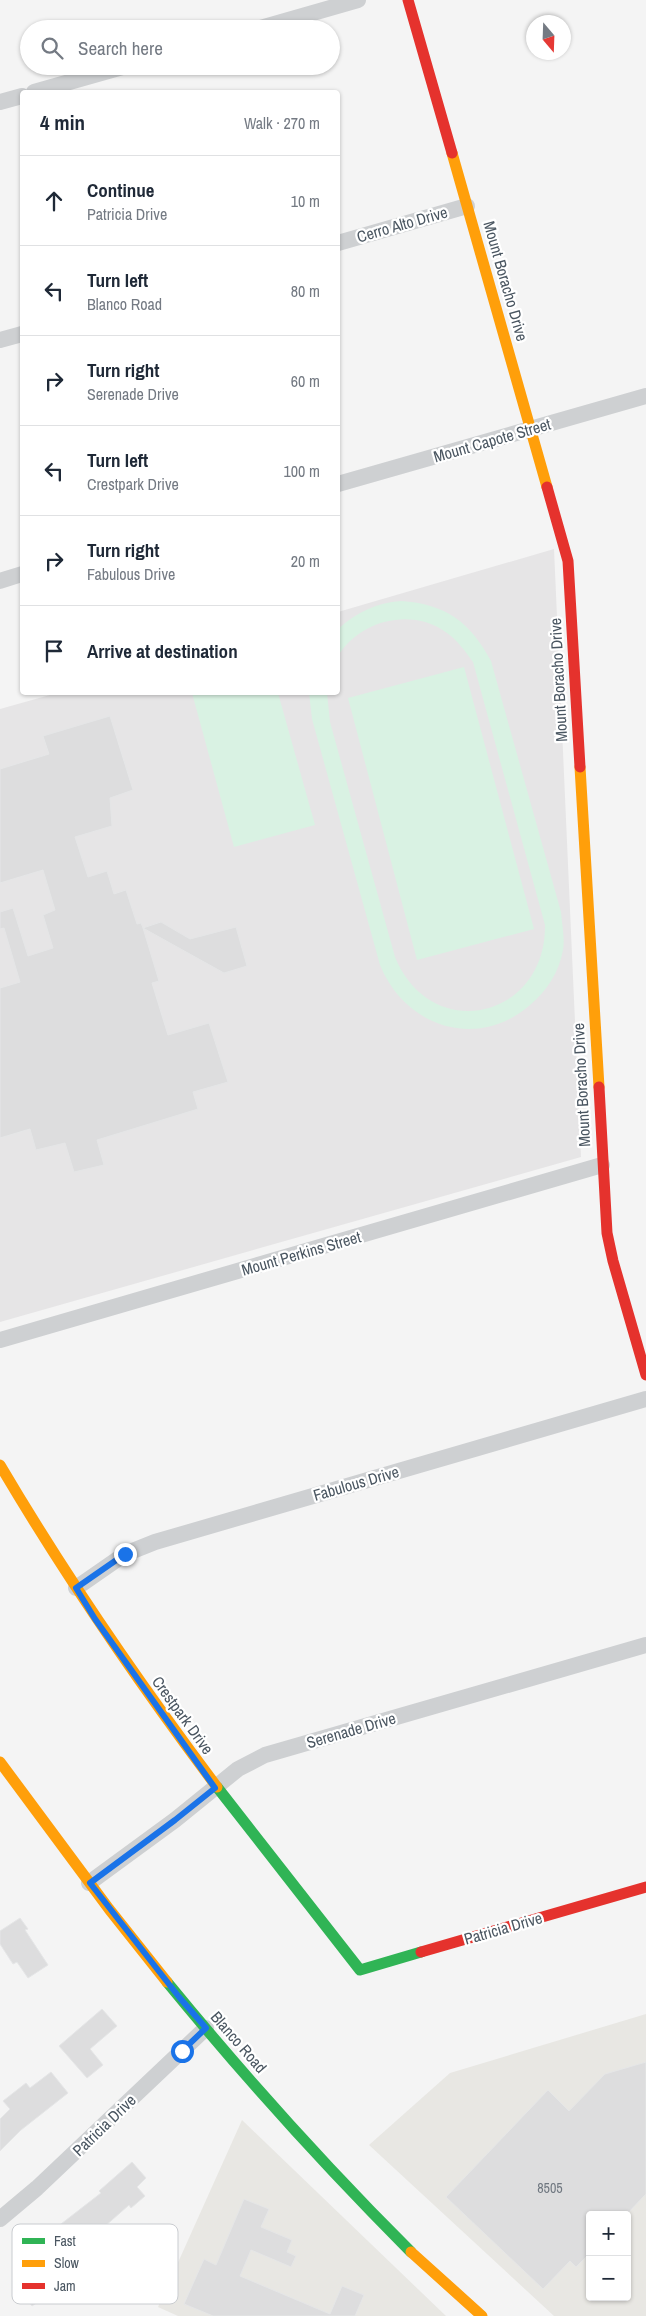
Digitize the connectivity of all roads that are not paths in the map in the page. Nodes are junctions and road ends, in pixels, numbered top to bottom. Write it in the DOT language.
graph roads {
  1 [pos="358,0"];
  2 [pos="408,0"];
  3 [pos="289,20"];
  4 [pos="94,75"];
  5 [pos="41,90"];
  6 [pos="20,97"];
  7 [pos="0,102"];
  8 [pos="467,206"];
  9 [pos="340,242"];
  10 [pos="20,335"];
  11 [pos="0,340"];
  12 [pos="646,396"];
  13 [pos="532,428"];
  14 [pos="340,483"];
  15 [pos="20,575"];
  16 [pos="0,581"];
  17 [pos="602,1165"];
  18 [pos="0,1340"];
  19 [pos="646,1375"];
  20 [pos="646,1400"];
  21 [pos="0,1465"];
  22 [pos="76,1588"];
  23 [pos="646,1645"];
  24 [pos="0,1762"];
  25 [pos="215,1788"];
  26 [pos="90,1883"];
  27 [pos="646,1887"];
  28 [pos="360,1970"];
  29 [pos="206,2028"];
  30 [pos="0,2219"];
  31 [pos="482,2316"];
  1 -- 3 [label="street"];
  2 -- 8 [label="street, Mount Boracho Drive"];
  4 -- 5 [label="street"];
  6 -- 7 [label="street"];
  8 -- 9 [label="street, Cerro Alto Drive"];
  8 -- 13 [label="street, Mount Boracho Drive"];
  10 -- 11 [label="street"];
  12 -- 13 [label="street, Mount Capote Street"];
  13 -- 14 [label="street, Mount Capote Street"];
  13 -- 17 [label="street, Mount Boracho Drive"];
  15 -- 16 [label="street"];
  17 -- 18 [label="street, Mount Perkins Street"];
  17 -- 19 [label="street, Mount Boracho Drive"];
  20 -- 22 [label="street, Fabulous Drive"];
  21 -- 22 [label="street, Crestpark Drive"];
  22 -- 25 [label="street, Crestpark Drive"];
  23 -- 25 [label="street, Serenade Drive"];
  24 -- 26 [label="street, Blanco Road"];
  25 -- 26 [label="street, Serenade Drive"];
  25 -- 28 [label="street, Crestpark Drive"];
  26 -- 29 [label="street, Blanco Road"];
  27 -- 28 [label="street, Patricia Drive"];
  29 -- 30 [label="street, Patricia Drive"];
  29 -- 31 [label="street, Blanco Road"];
}
